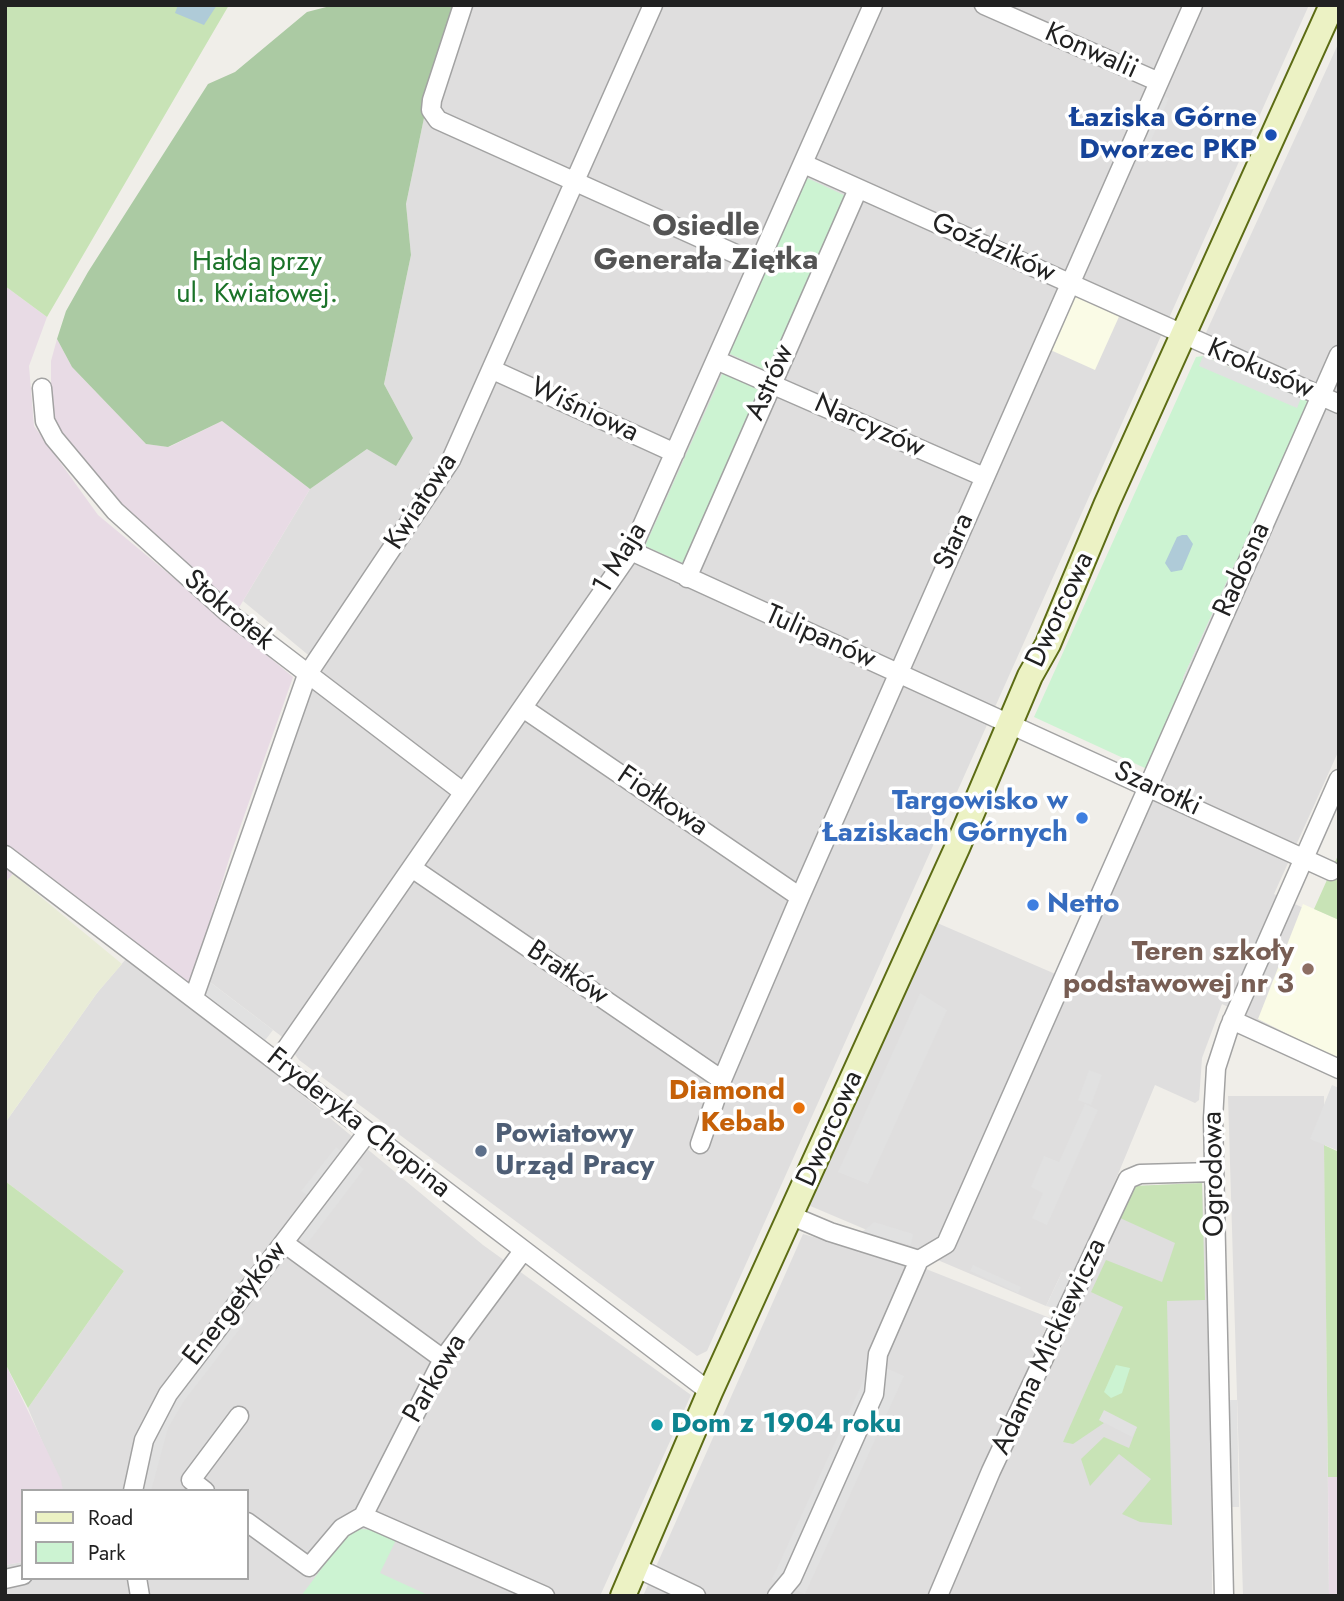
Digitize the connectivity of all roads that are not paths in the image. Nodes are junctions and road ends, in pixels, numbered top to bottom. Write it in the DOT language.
graph roads {
  1 [pos="463,5"];
  2 [pos="653,5"];
  3 [pos="873,5"];
  4 [pos="984,5"];
  5 [pos="1193,5"];
  6 [pos="1332,5"];
  7 [pos="1159,82"];
  8 [pos="804,164"];
  9 [pos="576,181"];
  10 [pos="858,189"];
  11 [pos="758,264"];
  12 [pos="1070,283"];
  13 [pos="1182,335"];
  14 [pos="1339,355"];
  15 [pos="716,360"];
  16 [pos="493,370"];
  17 [pos="770,383"];
  18 [pos="42,388"];
  19 [pos="1320,396"];
  20 [pos="1339,404"];
  21 [pos="675,453"];
  22 [pos="984,477"];
  23 [pos="631,551"];
  24 [pos="687,578"];
  25 [pos="898,674"];
  26 [pos="307,675"];
  27 [pos="523,708"];
  28 [pos="1009,723"];
  29 [pos="1339,779"];
  30 [pos="1148,786"];
  31 [pos="463,792"];
  32 [pos="5,855"];
  33 [pos="1304,859"];
  34 [pos="412,868"];
  35 [pos="1331,871"];
  36 [pos="800,897"];
  37 [pos="194,997"];
  38 [pos="1232,1020"];
  39 [pos="277,1062"];
  40 [pos="1339,1069"];
  41 [pos="722,1080"];
  42 [pos="368,1132"];
  43 [pos="700,1143"];
  44 [pos="1214,1172"];
  45 [pos="792,1216"];
  46 [pos="284,1243"];
  47 [pos="523,1251"];
  48 [pos="919,1260"];
  49 [pos="443,1359"];
  50 [pos="710,1392"];
  51 [pos="239,1416"];
  52 [pos="133,1489"];
  53 [pos="202,1489"];
  54 [pos="363,1516"];
  55 [pos="248,1523"];
  56 [pos="635,1567"];
  57 [pos="545,1596"];
  58 [pos="623,1596"];
  59 [pos="696,1596"];
  60 [pos="777,1596"];
  61 [pos="938,1596"];
  62 [pos="1224,1596"];
  1 -- 9 [label="street"];
  2 -- 9 [label="street, Kwiatowa"];
  3 -- 8 [label="street, 1 Maja"];
  4 -- 7 [label="street, Konwalii"];
  5 -- 7 [label="street, Stara"];
  6 -- 13 [label="street, Dworcowa"];
  7 -- 12 [label="street, Stara"];
  8 -- 10 [label="street, Goździków"];
  8 -- 11 [label="street, 1 Maja"];
  9 -- 11 [label="street"];
  9 -- 16 [label="street, Kwiatowa"];
  10 -- 12 [label="street, Goździków"];
  10 -- 17 [label="street, Astrów"];
  11 -- 15 [label="street, 1 Maja"];
  12 -- 13 [label="street, Goździków"];
  12 -- 22 [label="street, Stara"];
  13 -- 19 [label="street, Krokusów"];
  13 -- 28 [label="street, Dworcowa"];
  14 -- 19 [label="street, Radosna"];
  15 -- 17 [label="street, Narcyzów"];
  15 -- 21 [label="street, 1 Maja"];
  16 -- 21 [label="street, Wiśniowa"];
  16 -- 26 [label="street, Kwiatowa"];
  17 -- 22 [label="street, Narcyzów"];
  17 -- 24 [label="street, Astrów"];
  18 -- 26 [label="street, Stokrotek"];
  19 -- 20 [label="street, Krokusów"];
  19 -- 30 [label="street, Radosna"];
  21 -- 23 [label="street, 1 Maja"];
  22 -- 25 [label="street, Stara"];
  23 -- 24 [label="street, Tulipanów"];
  23 -- 27 [label="street, 1 Maja"];
  24 -- 25 [label="street, Tulipanów"];
  25 -- 28 [label="street, Tulipanów"];
  25 -- 36 [label="street, Stara"];
  26 -- 31 [label="street, Stokrotek"];
  26 -- 37 [label="street, Kwiatowa"];
  27 -- 31 [label="street, 1 Maja"];
  27 -- 36 [label="street, Fiołkowa"];
  28 -- 30 [label="street, Szarotki"];
  28 -- 45 [label="street, Dworcowa"];
  29 -- 33 [label="street, Ogrodowa"];
  30 -- 33 [label="street, Szarotki"];
  30 -- 48 [label="street"];
  31 -- 34 [label="street, 1 Maja"];
  32 -- 37 [label="street, Fryderyka Chopina"];
  33 -- 35 [label="street, Szarotki"];
  33 -- 38 [label="street, Ogrodowa"];
  34 -- 39 [label="street, 1 Maja"];
  34 -- 41 [label="street, Bratków"];
  36 -- 41 [label="street, Stara"];
  37 -- 39 [label="street, Fryderyka Chopina"];
  38 -- 40 [label="street"];
  38 -- 44 [label="street, Ogrodowa"];
  39 -- 42 [label="street, Fryderyka Chopina"];
  41 -- 43 [label="street, Stara"];
  42 -- 46 [label="street, Energetyków"];
  42 -- 47 [label="street, Fryderyka Chopina"];
  44 -- 61 [label="street, Adama Mickiewicza"];
  44 -- 62 [label="street, Ogrodowa"];
  45 -- 48 [label="street, Dworcowa"];
  45 -- 50 [label="street, Dworcowa"];
  46 -- 49 [label="street"];
  46 -- 52 [label="street, Energetyków"];
  47 -- 49 [label="street, Parkowa"];
  47 -- 50 [label="street, Fryderyka Chopina"];
  48 -- 60 [label="street"];
  49 -- 54 [label="street, Parkowa"];
  50 -- 56 [label="street, Dworcowa"];
  51 -- 53 [label="street"];
  54 -- 55 [label="street, Parkowa"];
  54 -- 57 [label="street"];
  56 -- 58 [label="street, Dworcowa"];
  56 -- 59 [label="street"];
}
